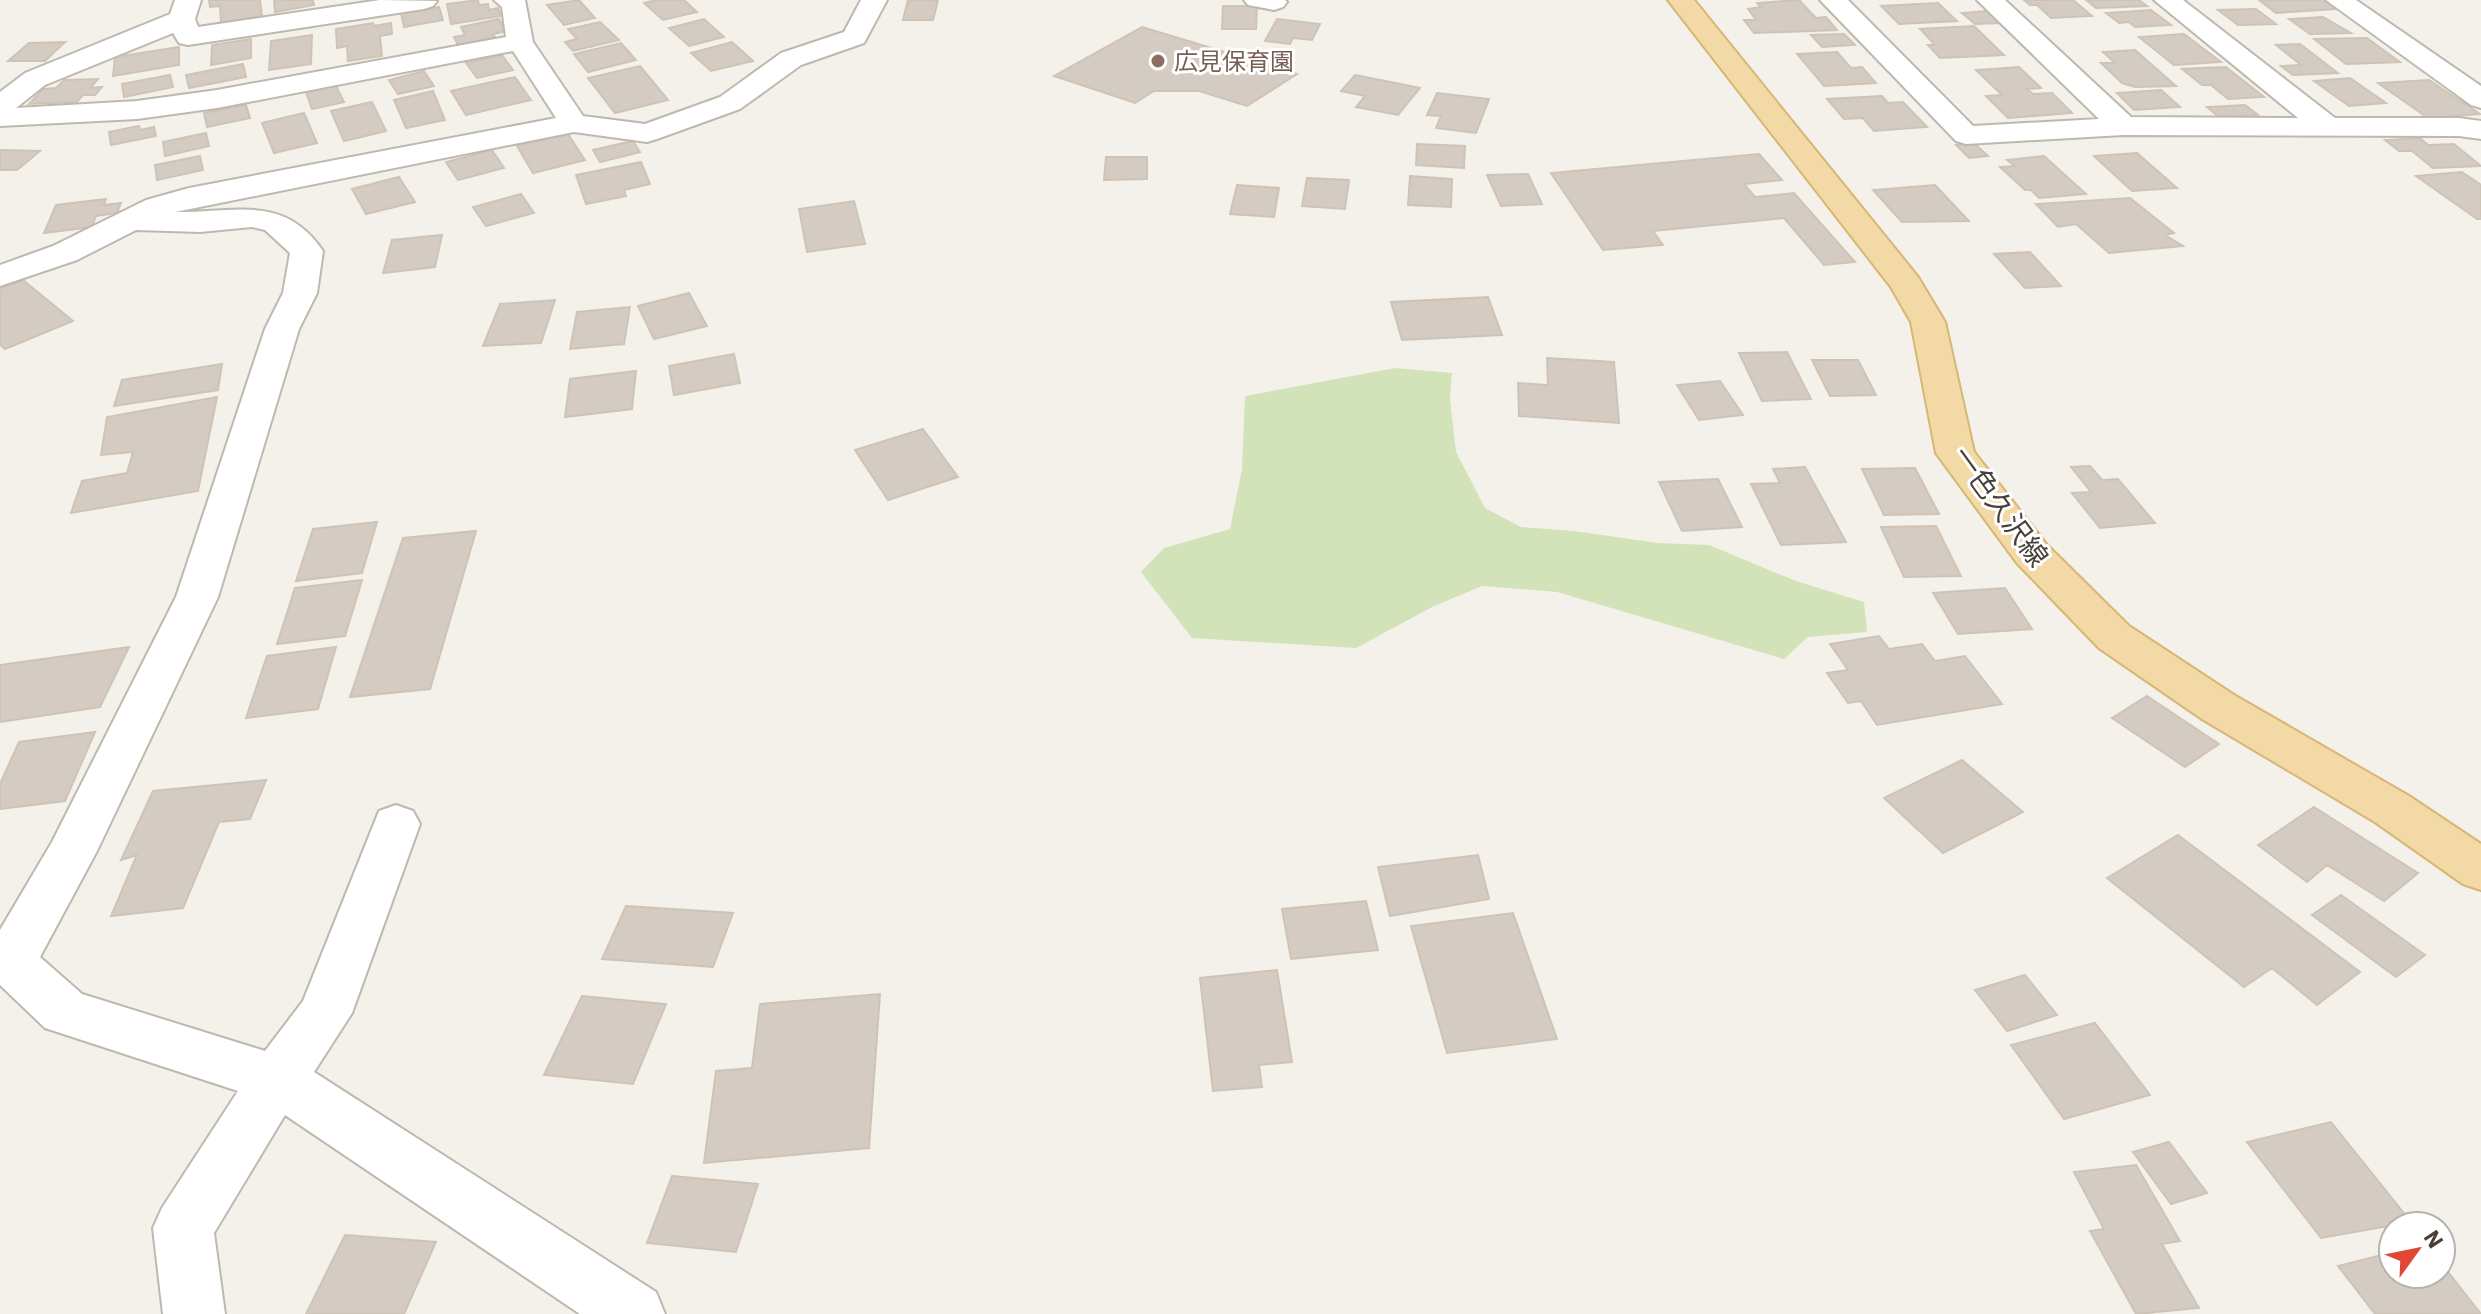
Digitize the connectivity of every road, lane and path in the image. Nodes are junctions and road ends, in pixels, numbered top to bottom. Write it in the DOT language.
graph roads {
  1 [pos="507,0"];
  2 [pos="874,0"];
  3 [pos="1681,0"];
  4 [pos="1833,0"];
  5 [pos="1990,0"];
  6 [pos="2167,0"];
  7 [pos="2339,0"];
  8 [pos="424,1"];
  9 [pos="185,9"];
  10 [pos="520,42"];
  11 [pos="2481,99"];
  12 [pos="0,106"];
  13 [pos="0,117"];
  14 [pos="574,123"];
  15 [pos="2123,126"];
  16 [pos="2328,127"];
  17 [pos="2481,130"];
  18 [pos="128,220"];
  19 [pos="0,276"];
  20 [pos="396,824"];
  21 [pos="2481,870"];
  22 [pos="5,956"];
  23 [pos="277,1079"];
  24 [pos="194,1314"];
  25 [pos="634,1314"];
  1 -- 10 [label="street"];
  2 -- 14 [label="street"];
  3 -- 21 [label="main road, 一色久沢線"];
  4 -- 15 [label="street"];
  5 -- 15 [label="street"];
  6 -- 16 [label="street"];
  7 -- 11 [label="street"];
  8 -- 9 [label="street"];
  9 -- 12 [label="street"];
  10 -- 13 [label="street"];
  10 -- 14 [label="street"];
  14 -- 18 [label="street"];
  15 -- 16 [label="street"];
  16 -- 17 [label="street"];
  18 -- 19 [label="street"];
  18 -- 22 [label="street"];
  20 -- 23 [label="street"];
  22 -- 23 [label="street"];
  23 -- 24 [label="street"];
  23 -- 25 [label="street"];
}
